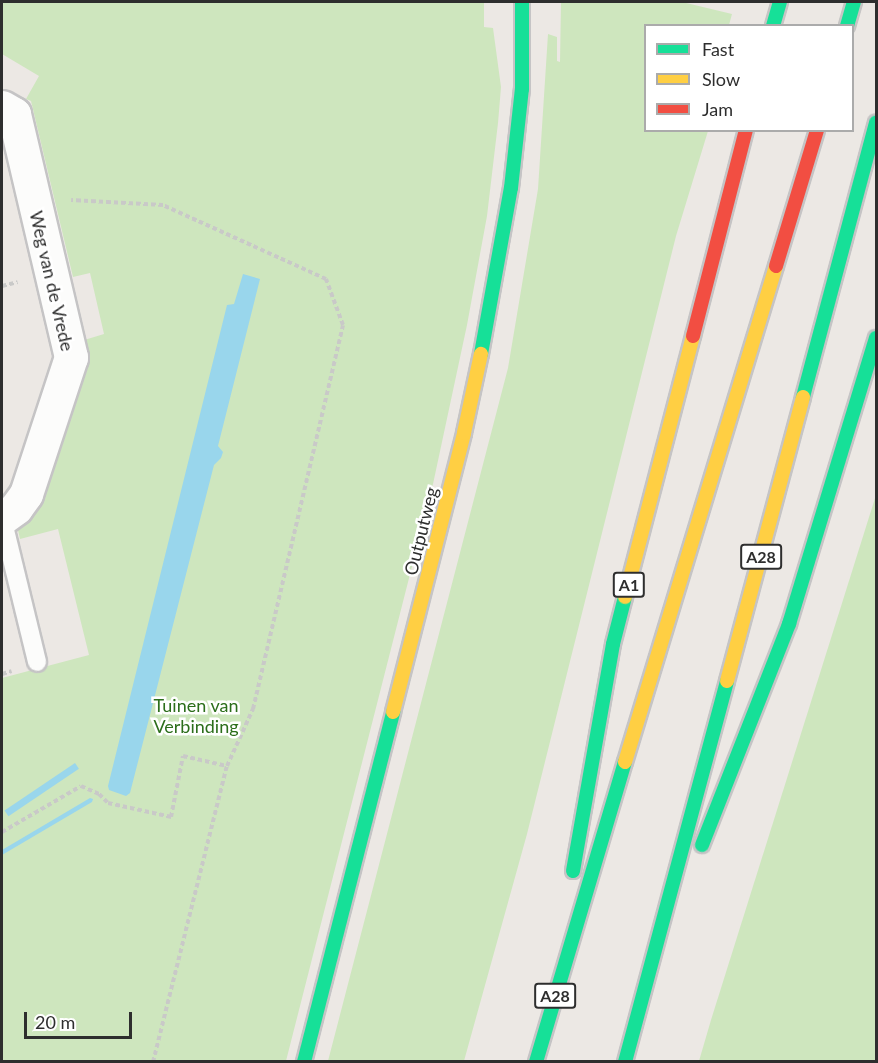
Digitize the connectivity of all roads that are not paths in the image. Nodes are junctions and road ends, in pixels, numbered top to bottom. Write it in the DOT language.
graph roads {
  1 [pos="522,2"];
  2 [pos="780,2"];
  3 [pos="854,2"];
  4 [pos="774,24"];
  5 [pos="848,24"];
  6 [pos="2,107"];
  7 [pos="876,123"];
  8 [pos="745,132"];
  9 [pos="816,132"];
  10 [pos="876,338"];
  11 [pos="2,518"];
  12 [pos="37,662"];
  13 [pos="697,858"];
  14 [pos="688,881"];
  15 [pos="570,886"];
  16 [pos="564,920"];
  17 [pos="645,992"];
  18 [pos="541,1047"];
  19 [pos="304,1062"];
  20 [pos="537,1062"];
  21 [pos="625,1062"];
  1 -- 19 [label="main road, Outputweg"];
  2 -- 4 [label="main road, bridge"];
  3 -- 5 [label="main road, bridge"];
  6 -- 11 [label="street, Weg van de Vrede"];
  7 -- 17 [label="main road, A28"];
  8 -- 15 [label="main road, A1"];
  9 -- 18 [label="main road, A28"];
  10 -- 13 [label="main road, A28"];
  11 -- 12 [label="lane, Weg van de Vrede"];
  14 -- 17 [label="main road, A28"];
  16 -- 18 [label="main road"];
  17 -- 21 [label="main road, A28"];
  18 -- 20 [label="main road, A28"];
}
